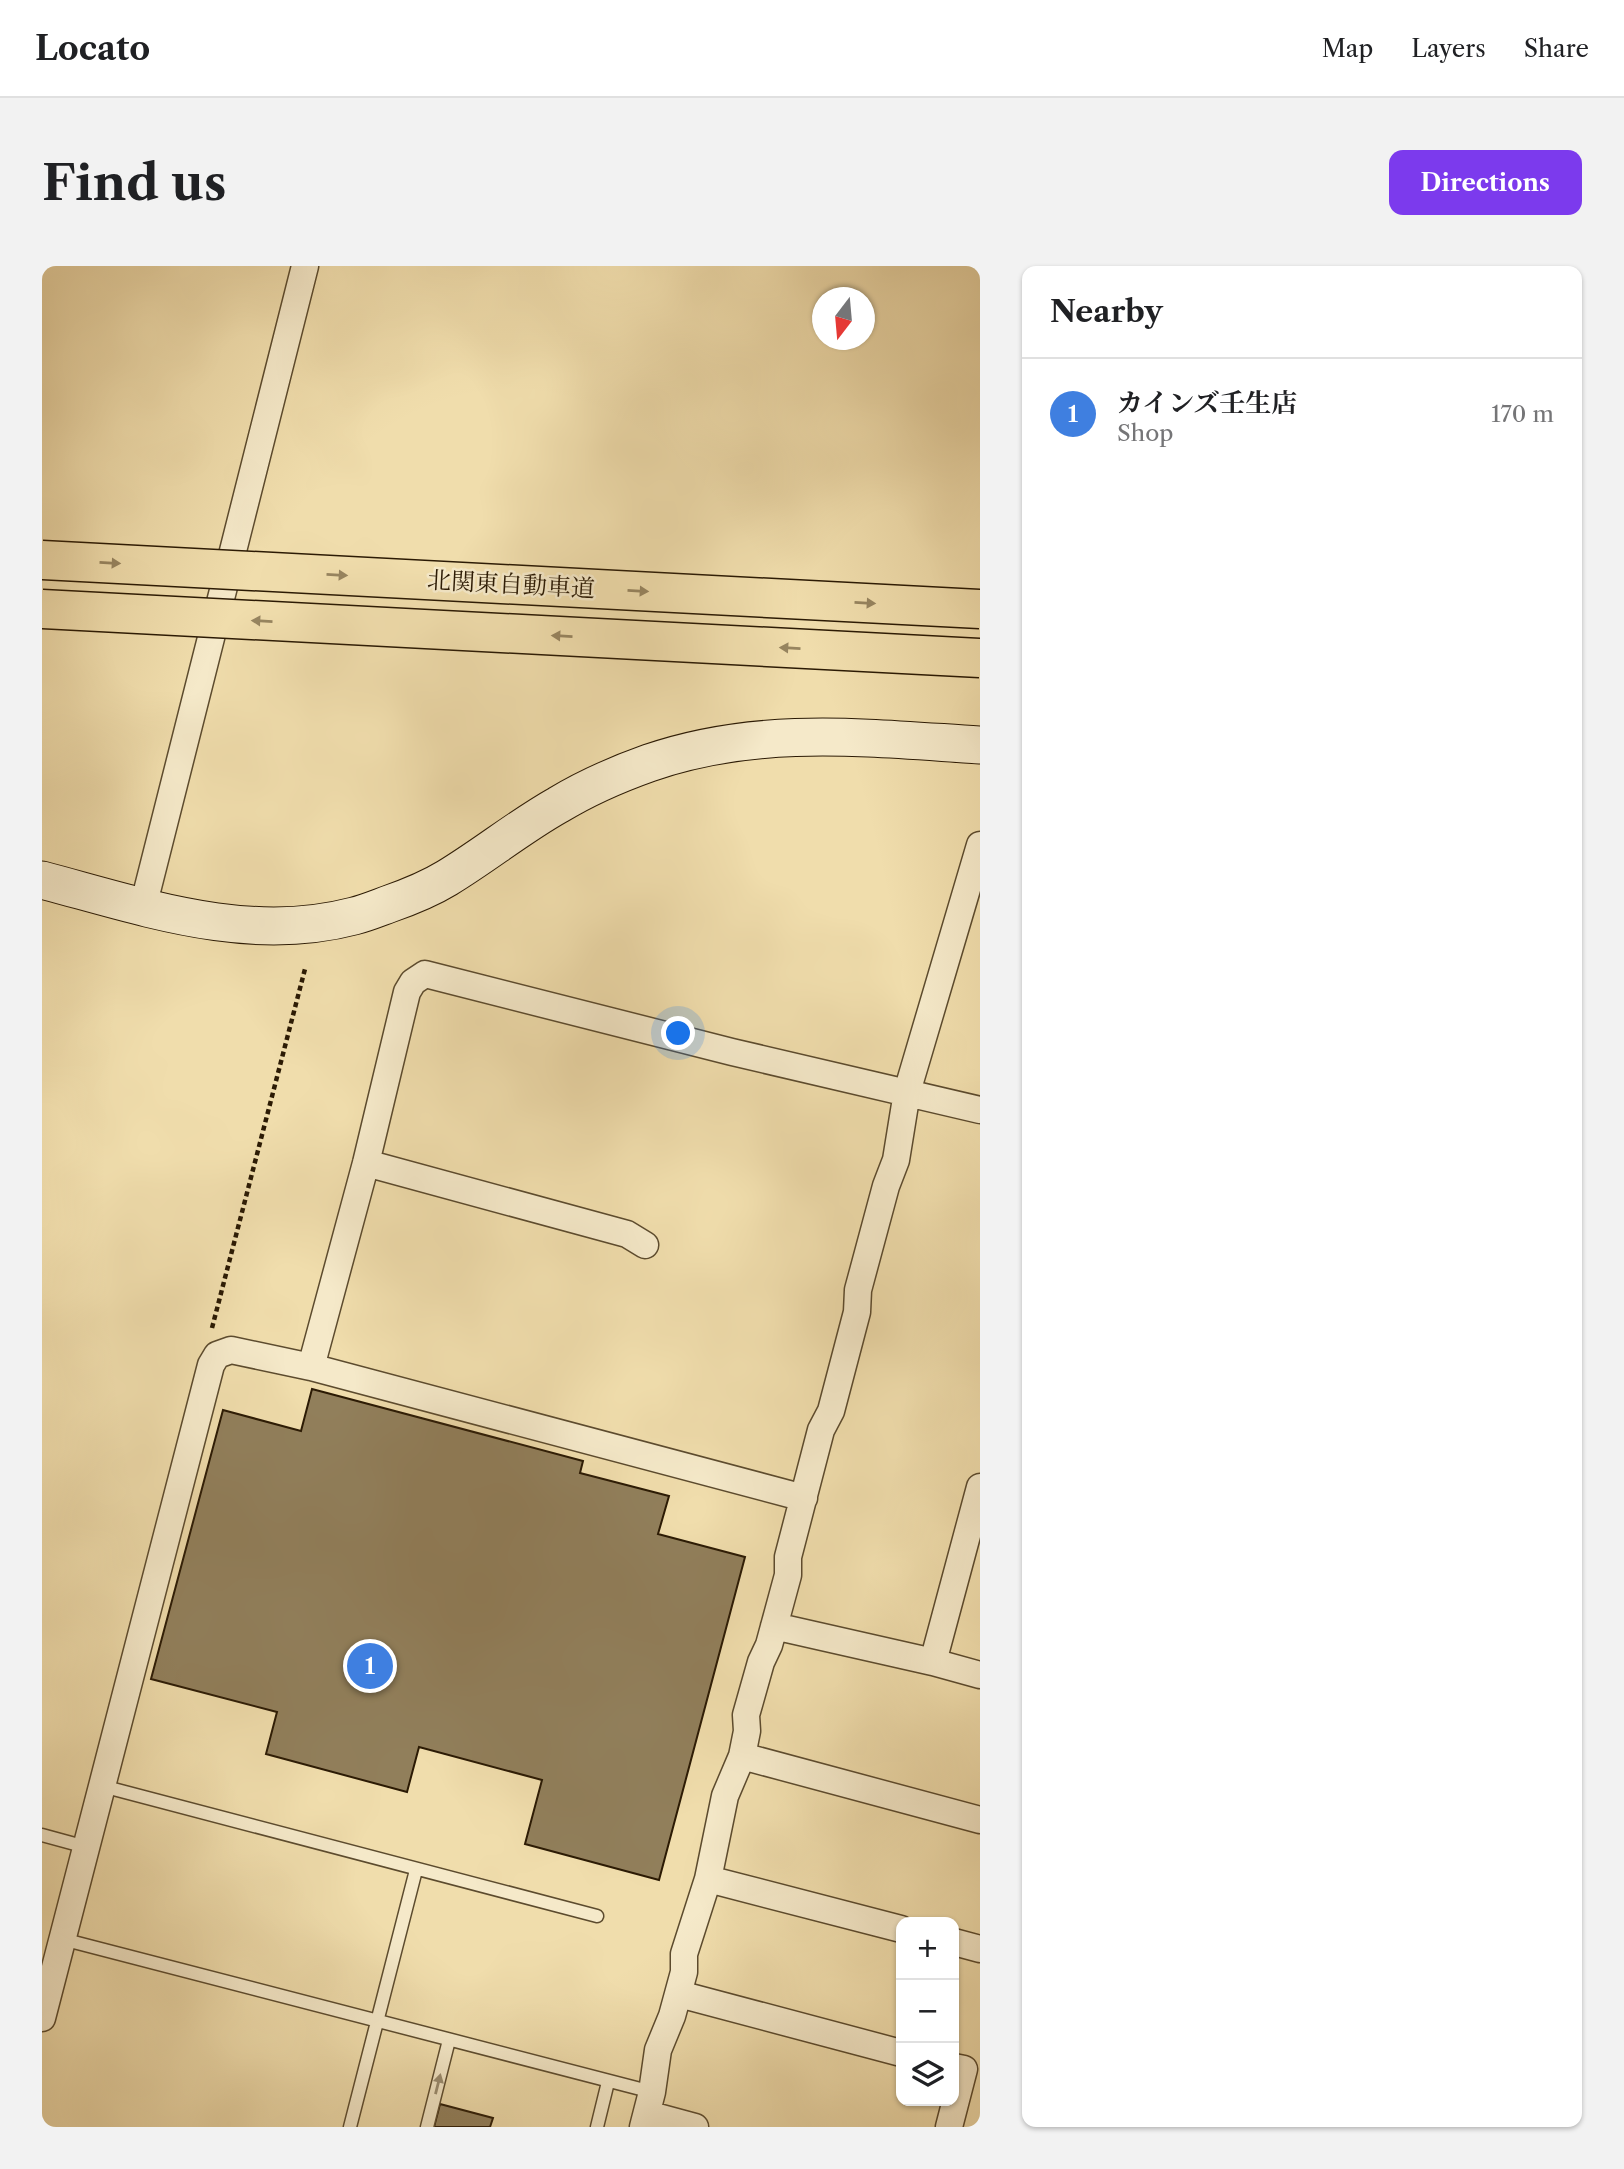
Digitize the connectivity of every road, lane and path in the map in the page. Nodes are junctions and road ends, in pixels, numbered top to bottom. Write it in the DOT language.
graph roads {
  1 [pos="305,266"];
  2 [pos="42,560"];
  3 [pos="42,609"];
  4 [pos="980,609"];
  5 [pos="980,658"];
  6 [pos="980,745"];
  7 [pos="980,845"];
  8 [pos="42,880"];
  9 [pos="143,906"];
  10 [pos="305,969"];
  11 [pos="907,1092"];
  12 [pos="980,1111"];
  13 [pos="366,1163"];
  14 [pos="645,1245"];
  15 [pos="212,1329"];
  16 [pos="312,1367"];
  17 [pos="980,1488"];
  18 [pos="804,1498"];
  19 [pos="774,1626"];
  20 [pos="933,1662"];
  21 [pos="980,1675"];
  22 [pos="741,1756"];
  23 [pos="102,1786"];
  24 [pos="980,1820"];
  25 [pos="42,1835"];
  26 [pos="86,1847"];
  27 [pos="416,1870"];
  28 [pos="708,1880"];
  29 [pos="597,1916"];
  30 [pos="896,1928"];
  31 [pos="62,1939"];
  32 [pos="959,1943"];
  33 [pos="980,1949"];
  34 [pos="678,1994"];
  35 [pos="42,2018"];
  36 [pos="377,2021"];
  37 [pos="449,2040"];
  38 [pos="896,2052"];
  39 [pos="959,2068"];
  40 [pos="608,2082"];
  41 [pos="959,2088"];
  42 [pos="954,2106"];
  43 [pos="647,2111"];
  44 [pos="350,2127"];
  45 [pos="427,2127"];
  46 [pos="597,2127"];
  47 [pos="695,2127"];
  48 [pos="949,2127"];
  1 -- 9 [label="street"];
  2 -- 4 [label="highway, 北関東自動車道, one-way, bridge"];
  5 -- 3 [label="highway, 北関東自動車道, one-way, bridge"];
  6 -- 9 [label="street"];
  7 -- 11 [label="street"];
  8 -- 9 [label="street"];
  10 -- 15 [label="path"];
  11 -- 12 [label="street"];
  11 -- 13 [label="street"];
  11 -- 18 [label="street"];
  13 -- 14 [label="street"];
  13 -- 16 [label="street"];
  16 -- 18 [label="street"];
  16 -- 23 [label="street"];
  17 -- 20 [label="street"];
  18 -- 19 [label="street"];
  19 -- 20 [label="street"];
  19 -- 22 [label="street"];
  20 -- 21 [label="street"];
  22 -- 24 [label="street"];
  22 -- 28 [label="street"];
  23 -- 26 [label="street"];
  23 -- 27 [label="lane"];
  25 -- 26 [label="lane"];
  26 -- 31 [label="street"];
  27 -- 29 [label="lane"];
  27 -- 36 [label="lane"];
  28 -- 30 [label="street"];
  28 -- 34 [label="street"];
  31 -- 35 [label="street"];
  31 -- 36 [label="lane"];
  32 -- 33 [label="street"];
  34 -- 38 [label="street"];
  34 -- 43 [label="street"];
  36 -- 37 [label="lane"];
  36 -- 44 [label="lane"];
  37 -- 40 [label="lane"];
  45 -- 37 [label="lane, one-way"];
  39 -- 41 [label="street"];
  40 -- 43 [label="lane"];
  40 -- 46 [label="lane"];
  42 -- 48 [label="street"];
  43 -- 47 [label="street"];
}
